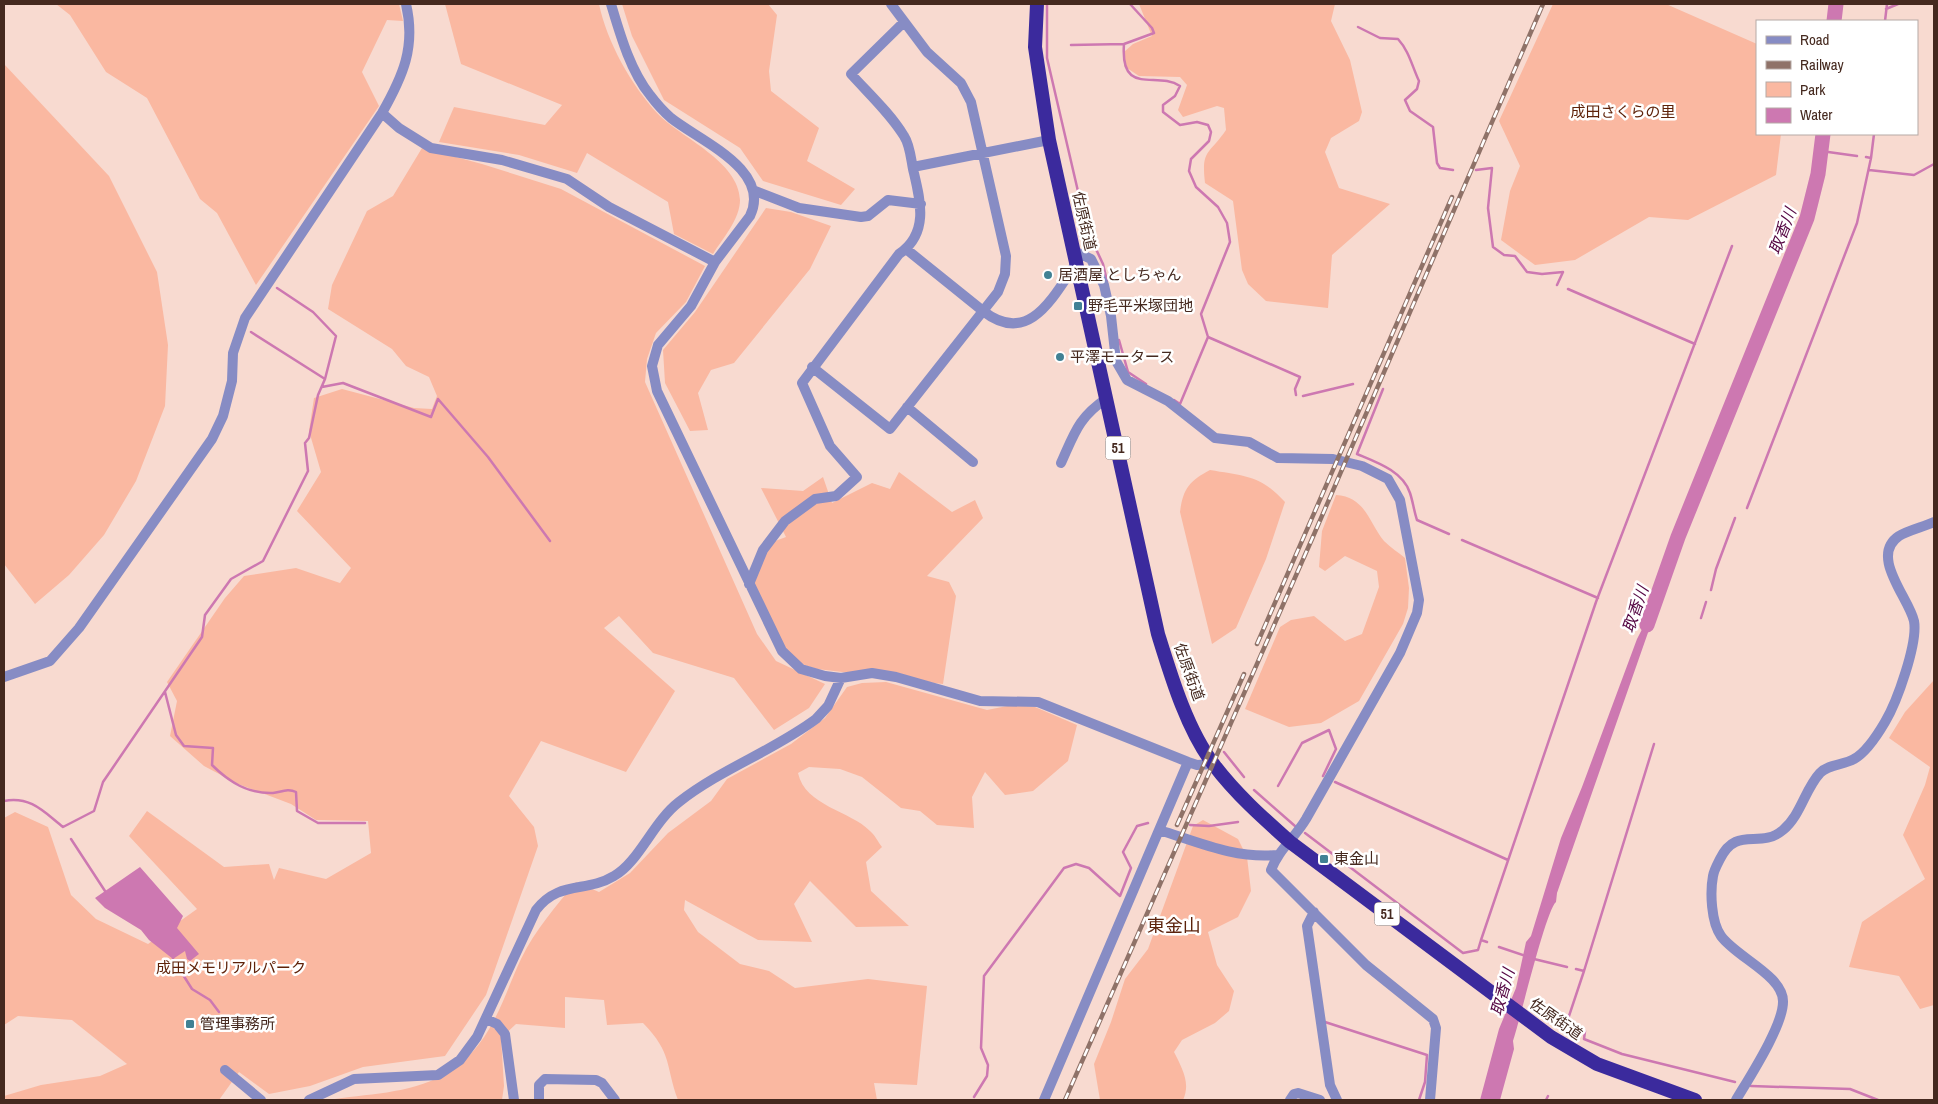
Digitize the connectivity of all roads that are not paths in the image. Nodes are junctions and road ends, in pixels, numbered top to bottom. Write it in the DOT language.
graph roads {
  1 [pos="406,4"];
  2 [pos="611,4"];
  3 [pos="891,4"];
  4 [pos="1037,4"];
  5 [pos="904,22"];
  6 [pos="382,113"];
  7 [pos="1049,140"];
  8 [pos="984,152"];
  9 [pos="913,167"];
  10 [pos="755,191"];
  11 [pos="921,204"];
  12 [pos="906,249"];
  13 [pos="1076,256"];
  14 [pos="715,262"];
  15 [pos="983,311"];
  16 [pos="812,367"];
  17 [pos="1107,398"];
  18 [pos="907,407"];
  19 [pos="972,462"];
  20 [pos="1061,463"];
  21 [pos="1934,522"];
  22 [pos="749,584"];
  23 [pos="4,677"];
  24 [pos="841,678"];
  25 [pos="1188,762"];
  26 [pos="1213,764"];
  27 [pos="1159,830"];
  28 [pos="1290,842"];
  29 [pos="1276,855"];
  30 [pos="1314,912"];
  31 [pos="486,1018"];
  32 [pos="225,1070"];
  33 [pos="261,1100"];
  34 [pos="309,1100"];
  35 [pos="514,1100"];
  36 [pos="539,1100"];
  37 [pos="615,1100"];
  38 [pos="1044,1100"];
  39 [pos="1290,1100"];
  40 [pos="1320,1100"];
  41 [pos="1337,1100"];
  42 [pos="1430,1100"];
  43 [pos="1695,1100"];
  44 [pos="1736,1100"];
  1 -- 6 [label="street"];
  2 -- 10 [label="street"];
  3 -- 5 [label="street"];
  4 -- 7 [label="highway, 佐原街道 / 51"];
  5 -- 8 [label="street"];
  5 -- 9 [label="street"];
  6 -- 14 [label="street"];
  6 -- 23 [label="street"];
  7 -- 8 [label="street"];
  7 -- 13 [label="highway, 佐原街道 / 51"];
  8 -- 9 [label="street"];
  8 -- 15 [label="street"];
  9 -- 11 [label="street"];
  10 -- 11 [label="street"];
  10 -- 14 [label="street"];
  11 -- 12 [label="street"];
  12 -- 15 [label="street"];
  12 -- 16 [label="street"];
  13 -- 15 [label="street"];
  13 -- 17 [label="highway, 佐原街道 / 51"];
  13 -- 28 [label="street"];
  14 -- 22 [label="street"];
  15 -- 18 [label="street"];
  16 -- 18 [label="street"];
  16 -- 22 [label="street"];
  17 -- 20 [label="street"];
  17 -- 26 [label="highway, 佐原街道 / 51"];
  18 -- 19 [label="street"];
  21 -- 44 [label="street"];
  22 -- 24 [label="street"];
  24 -- 25 [label="street"];
  24 -- 31 [label="street"];
  25 -- 26 [label="street"];
  25 -- 27 [label="street"];
  26 -- 28 [label="highway, 佐原街道 / 51"];
  27 -- 29 [label="street"];
  27 -- 38 [label="street"];
  28 -- 29 [label="street"];
  28 -- 43 [label="highway, 佐原街道 / 51"];
  29 -- 30 [label="street"];
  30 -- 41 [label="street"];
  30 -- 42 [label="street"];
  31 -- 34 [label="street"];
  31 -- 35 [label="street"];
  32 -- 33 [label="street"];
  36 -- 37 [label="street"];
  39 -- 40 [label="street"];
}
